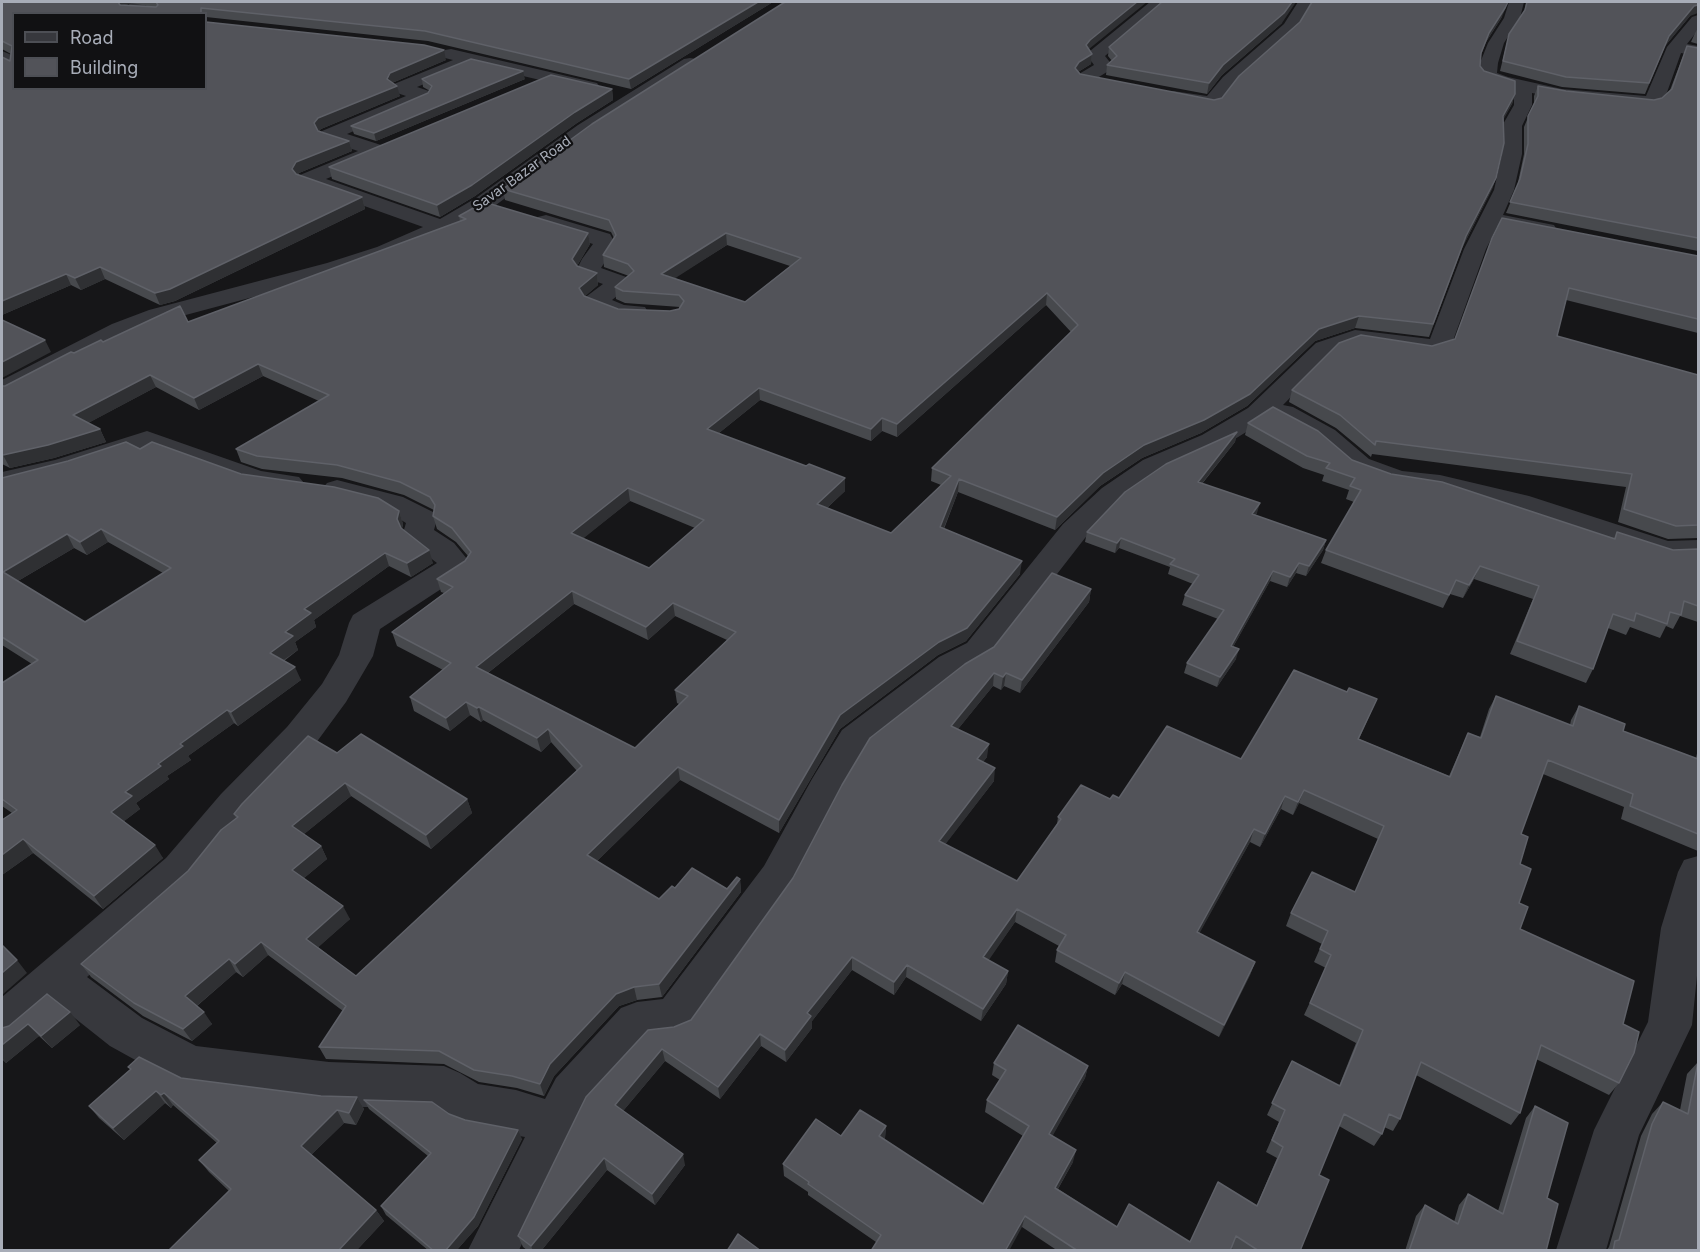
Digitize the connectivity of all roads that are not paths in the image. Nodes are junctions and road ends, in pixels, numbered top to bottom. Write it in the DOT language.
graph roads {
  1 [pos="1159,2"];
  2 [pos="1305,2"];
  3 [pos="1516,2"];
  4 [pos="1698,20"];
  5 [pos="1676,47"];
  6 [pos="438,51"];
  7 [pos="710,51"];
  8 [pos="1698,51"];
  9 [pos="2,56"];
  10 [pos="471,58"];
  11 [pos="12,74"];
  12 [pos="550,77"];
  13 [pos="1107,84"];
  14 [pos="1523,86"];
  15 [pos="518,91"];
  16 [pos="1160,94"];
  17 [pos="634,97"];
  18 [pos="398,140"];
  19 [pos="377,150"];
  20 [pos="484,203"];
  21 [pos="1490,219"];
  22 [pos="442,227"];
  23 [pos="1577,236"];
  24 [pos="661,313"];
  25 [pos="2,390"];
  26 [pos="1268,405"];
  27 [pos="2,481"];
  28 [pos="1698,550"];
  29 [pos="1698,872"];
  30 [pos="56,978"];
  31 [pos="2,1023"];
  32 [pos="555,1125"];
  33 [pos="493,1251"];
  34 [pos="1581,1251"];
  1 -- 13 [label="street"];
  2 -- 16 [label="street"];
  3 -- 14 [label="street"];
  4 -- 5 [label="street"];
  5 -- 8 [label="street"];
  5 -- 14 [label="street"];
  6 -- 10 [label="street"];
  7 -- 17 [label="street, Savar Bazar Road"];
  9 -- 11 [label="street"];
  10 -- 12 [label="street"];
  10 -- 19 [label="street"];
  12 -- 15 [label="street"];
  12 -- 17 [label="street"];
  14 -- 21 [label="street"];
  17 -- 20 [label="street, Savar Bazar Road"];
  18 -- 19 [label="street"];
  19 -- 22 [label="street"];
  20 -- 22 [label="street, Savar Bazar Road"];
  20 -- 24 [label="street"];
  21 -- 23 [label="street"];
  21 -- 26 [label="street"];
  22 -- 25 [label="street, Savar Bazar Road"];
  26 -- 28 [label="street"];
  26 -- 32 [label="street"];
  27 -- 30 [label="street"];
  29 -- 34 [label="street"];
  30 -- 31 [label="street"];
  30 -- 32 [label="street"];
  32 -- 33 [label="street"];
}
